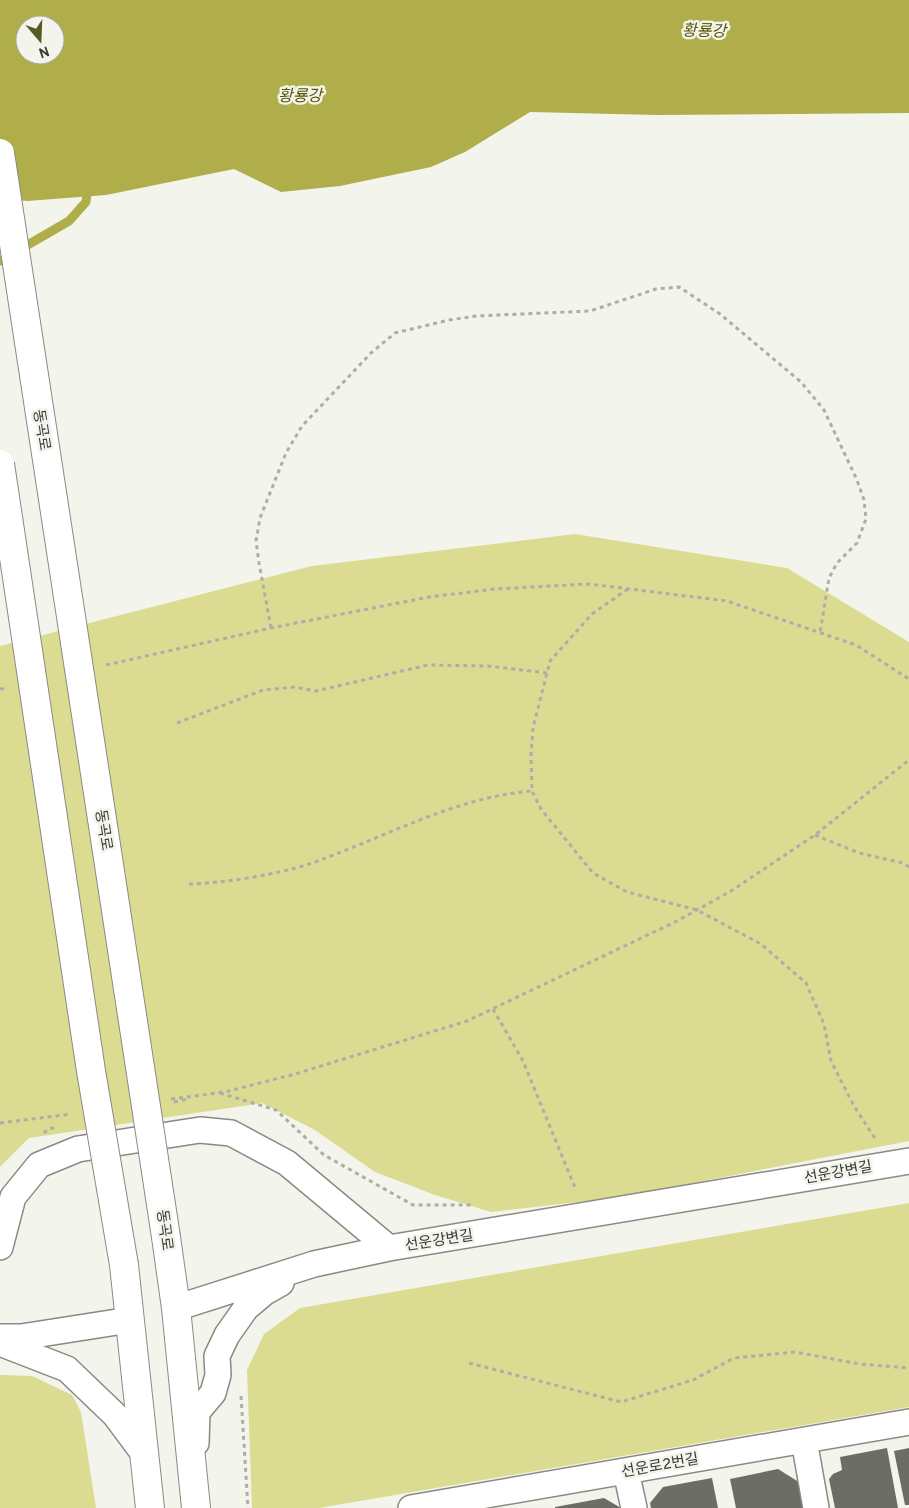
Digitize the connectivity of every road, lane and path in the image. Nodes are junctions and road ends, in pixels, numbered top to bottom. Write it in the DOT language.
graph roads {
  1 [pos="0,153"];
  2 [pos="0,464"];
  3 [pos="629,589"];
  4 [pos="271,628"];
  5 [pos="820,632"];
  6 [pos="105,665"];
  7 [pos="547,673"];
  8 [pos="909,679"];
  9 [pos="10,687"];
  10 [pos="0,689"];
  11 [pos="177,723"];
  12 [pos="909,760"];
  13 [pos="532,791"];
  14 [pos="815,835"];
  15 [pos="909,867"];
  16 [pos="189,884"];
  17 [pos="697,910"];
  18 [pos="493,1009"];
  19 [pos="218,1093"];
  20 [pos="170,1101"];
  21 [pos="74,1114"];
  22 [pos="0,1123"];
  23 [pos="67,1125"];
  24 [pos="42,1135"];
  25 [pos="900,1162"];
  26 [pos="481,1205"];
  27 [pos="587,1216"];
  28 [pos="0,1247"];
  29 [pos="389,1248"];
  30 [pos="314,1264"];
  31 [pos="176,1308"];
  32 [pos="130,1320"];
  33 [pos="0,1337"];
  34 [pos="0,1344"];
  35 [pos="469,1364"];
  36 [pos="909,1368"];
  37 [pos="241,1390"];
  38 [pos="909,1422"];
  39 [pos="804,1440"];
  40 [pos="144,1454"];
  41 [pos="626,1471"];
  42 [pos="195,1498"];
  43 [pos="455,1505"];
  44 [pos="150,1508"];
  45 [pos="248,1508"];
  46 [pos="411,1508"];
  47 [pos="634,1508"];
  48 [pos="816,1508"];
  1 -- 31 [label="main road, 동곡로, bridge"];
  2 -- 32 [label="main road, bridge"];
  3 -- 4 [label="path"];
  3 -- 5 [label="path"];
  3 -- 7 [label="path"];
  4 -- 5 [label="path"];
  4 -- 6 [label="path"];
  5 -- 8 [label="path"];
  7 -- 11 [label="path"];
  7 -- 13 [label="path"];
  9 -- 10 [label="path"];
  12 -- 14 [label="path"];
  13 -- 16 [label="path"];
  13 -- 17 [label="path"];
  14 -- 15 [label="path"];
  14 -- 17 [label="path"];
  17 -- 18 [label="path"];
  17 -- 25 [label="path"];
  18 -- 19 [label="path"];
  18 -- 27 [label="path"];
  19 -- 20 [label="path"];
  19 -- 26 [label="path"];
  21 -- 22 [label="path"];
  23 -- 24 [label="path"];
  25 -- 27 [label="street, 선운강변길"];
  27 -- 29 [label="street, 선운강변길"];
  28 -- 29 [label="street, 선운강변길"];
  29 -- 30 [label="street"];
  30 -- 31 [label="street"];
  30 -- 42 [label="street"];
  31 -- 42 [label="main road, 동곡로"];
  32 -- 33 [label="street"];
  32 -- 40 [label="main road"];
  34 -- 40 [label="street"];
  35 -- 36 [label="path"];
  37 -- 45 [label="path"];
  38 -- 39 [label="street, 선운로2번길"];
  39 -- 41 [label="street, 선운로2번길"];
  39 -- 48 [label="street"];
  40 -- 44 [label="main road"];
  41 -- 43 [label="street, 선운로2번길"];
  41 -- 47 [label="street"];
  43 -- 46 [label="street, 선운로2번길"];
}
